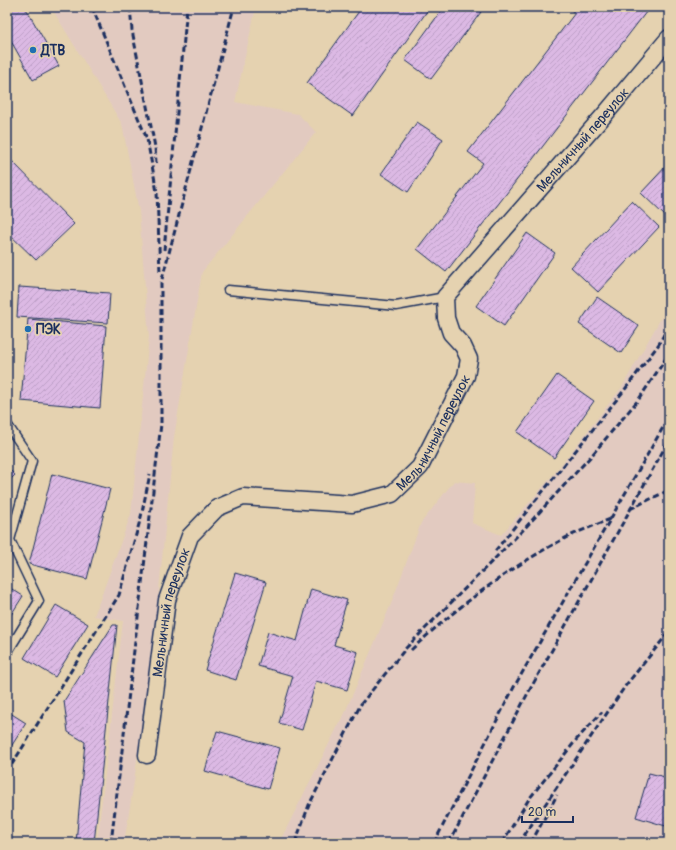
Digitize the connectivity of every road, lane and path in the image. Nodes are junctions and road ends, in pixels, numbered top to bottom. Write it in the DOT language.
graph roads {
  1 [pos="669,38"];
  2 [pos="228,290"];
  3 [pos="445,297"];
  4 [pos="7,424"];
  5 [pos="8,540"];
  6 [pos="7,653"];
  7 [pos="147,756"];
  1 -- 3 [label="street, Мельничный переулок"];
  2 -- 3 [label="lane"];
  3 -- 7 [label="street, Мельничный переулок"];
  4 -- 5 [label="lane"];
  5 -- 6 [label="lane"];
}
